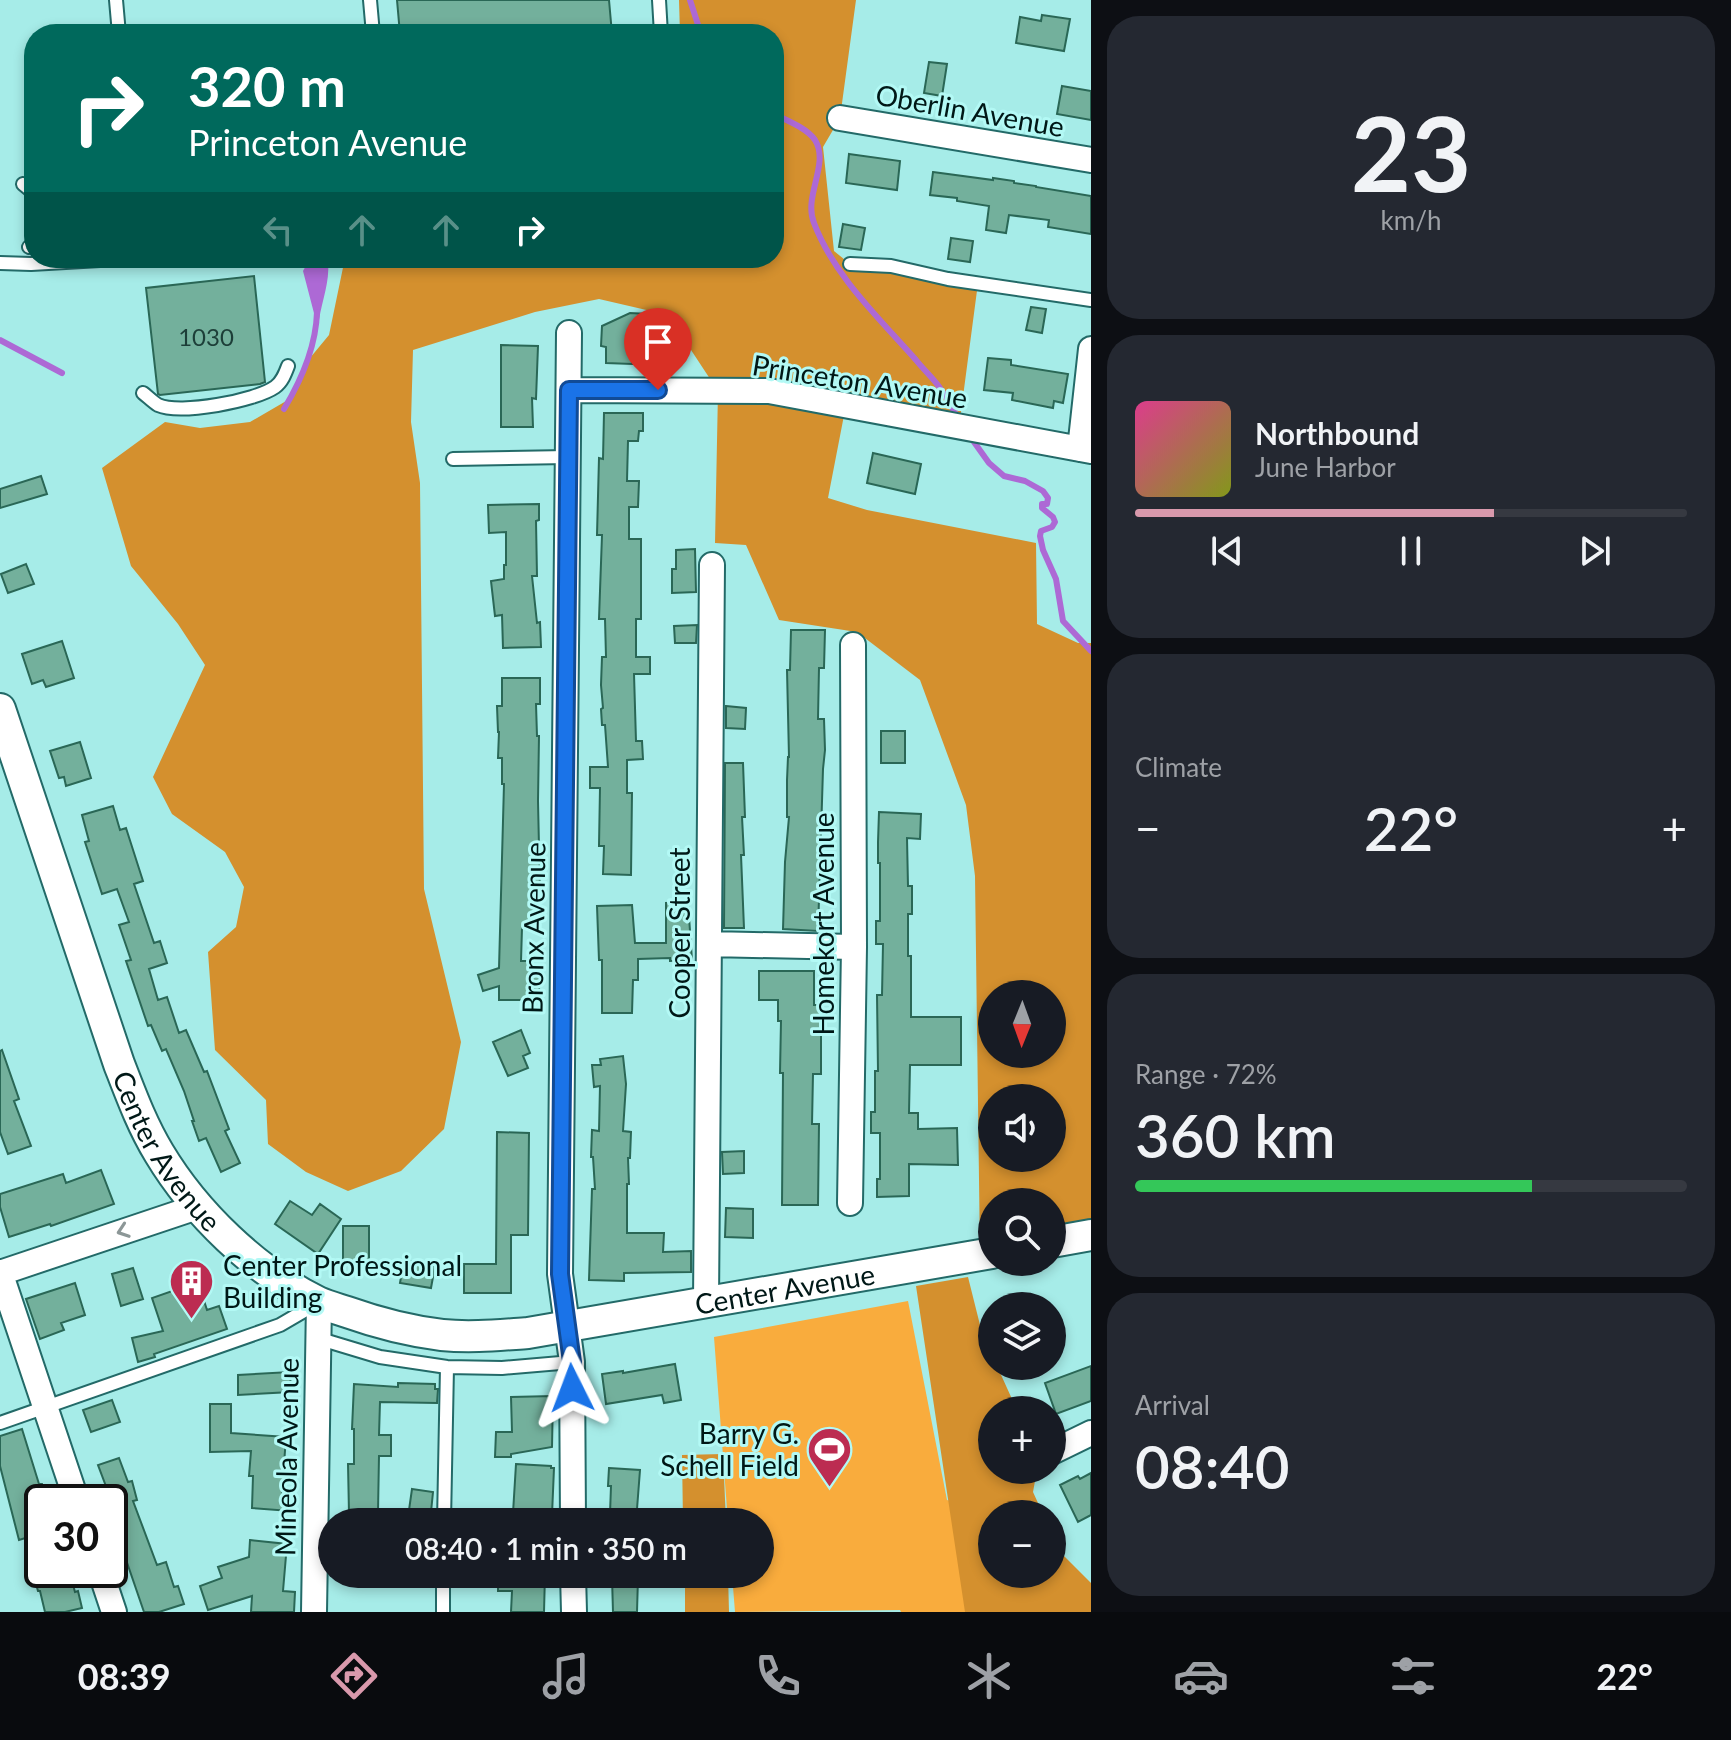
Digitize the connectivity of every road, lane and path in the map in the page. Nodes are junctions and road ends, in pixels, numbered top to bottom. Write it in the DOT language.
graph roads {
  1 [pos="116,0"];
  2 [pos="370,0"];
  3 [pos="659,0"];
  4 [pos="118,24"];
  5 [pos="372,24"];
  6 [pos="660,24"];
  7 [pos="840,118"];
  8 [pos="1091,160"];
  9 [pos="0,263"];
  10 [pos="24,264"];
  11 [pos="850,264"];
  12 [pos="1091,300"];
  13 [pos="569,333"];
  14 [pos="1091,349"];
  15 [pos="288,366"];
  16 [pos="569,390"];
  17 [pos="143,393"];
  18 [pos="1085,450"];
  19 [pos="568,457"];
  20 [pos="453,459"];
  21 [pos="712,565"];
  22 [pos="853,645"];
  23 [pos="0,709"];
  24 [pos="709,944"];
  25 [pos="854,947"];
  26 [pos="850,1203"];
  27 [pos="197,1207"];
  28 [pos="1091,1235"];
  29 [pos="1066,1239"];
  30 [pos="978,1255"];
  31 [pos="0,1272"];
  32 [pos="319,1302"];
  33 [pos="706,1302"];
  34 [pos="566,1325"];
  35 [pos="317,1338"];
  36 [pos="572,1362"];
  37 [pos="447,1367"];
  38 [pos="46,1408"];
  39 [pos="0,1423"];
  40 [pos="1091,1433"];
  41 [pos="1066,1445"];
  42 [pos="71,1484"];
  43 [pos="444,1508"];
  44 [pos="573,1508"];
  45 [pos="106,1588"];
  46 [pos="443,1588"];
  47 [pos="573,1588"];
  48 [pos="114,1612"];
  49 [pos="314,1612"];
  50 [pos="443,1612"];
  51 [pos="574,1612"];
  1 -- 4 [label="lane"];
  2 -- 5 [label="lane"];
  3 -- 6 [label="lane"];
  7 -- 8 [label="street, Oberlin Avenue"];
  9 -- 10 [label="lane"];
  11 -- 12 [label="lane"];
  13 -- 16 [label="street, Bronx Avenue"];
  14 -- 18 [label="street"];
  15 -- 17 [label="lane"];
  16 -- 18 [label="street, Princeton Avenue"];
  16 -- 19 [label="street, Bronx Avenue"];
  19 -- 20 [label="lane"];
  19 -- 34 [label="street, Bronx Avenue"];
  21 -- 24 [label="street, Cooper Street"];
  22 -- 25 [label="street, Homekort Avenue"];
  23 -- 27 [label="street, Center Avenue"];
  24 -- 25 [label="street"];
  24 -- 33 [label="street, Cooper Street"];
  25 -- 26 [label="street, Homekort Avenue"];
  27 -- 31 [label="street, one-way"];
  27 -- 32 [label="street, Center Avenue"];
  28 -- 29 [label="street"];
  30 -- 33 [label="street, Center Avenue"];
  31 -- 38 [label="street"];
  32 -- 34 [label="street, Center Avenue"];
  32 -- 35 [label="street, Mineola Avenue"];
  32 -- 38 [label="lane"];
  33 -- 34 [label="street, Center Avenue"];
  34 -- 36 [label="street, Bronx Avenue"];
  35 -- 37 [label="lane"];
  35 -- 49 [label="street, Mineola Avenue"];
  36 -- 37 [label="lane"];
  36 -- 44 [label="street, Bronx Avenue"];
  37 -- 43 [label="lane"];
  38 -- 39 [label="lane"];
  38 -- 42 [label="street"];
  40 -- 41 [label="street"];
  45 -- 48 [label="street"];
  46 -- 50 [label="lane"];
  47 -- 51 [label="street"];
}
